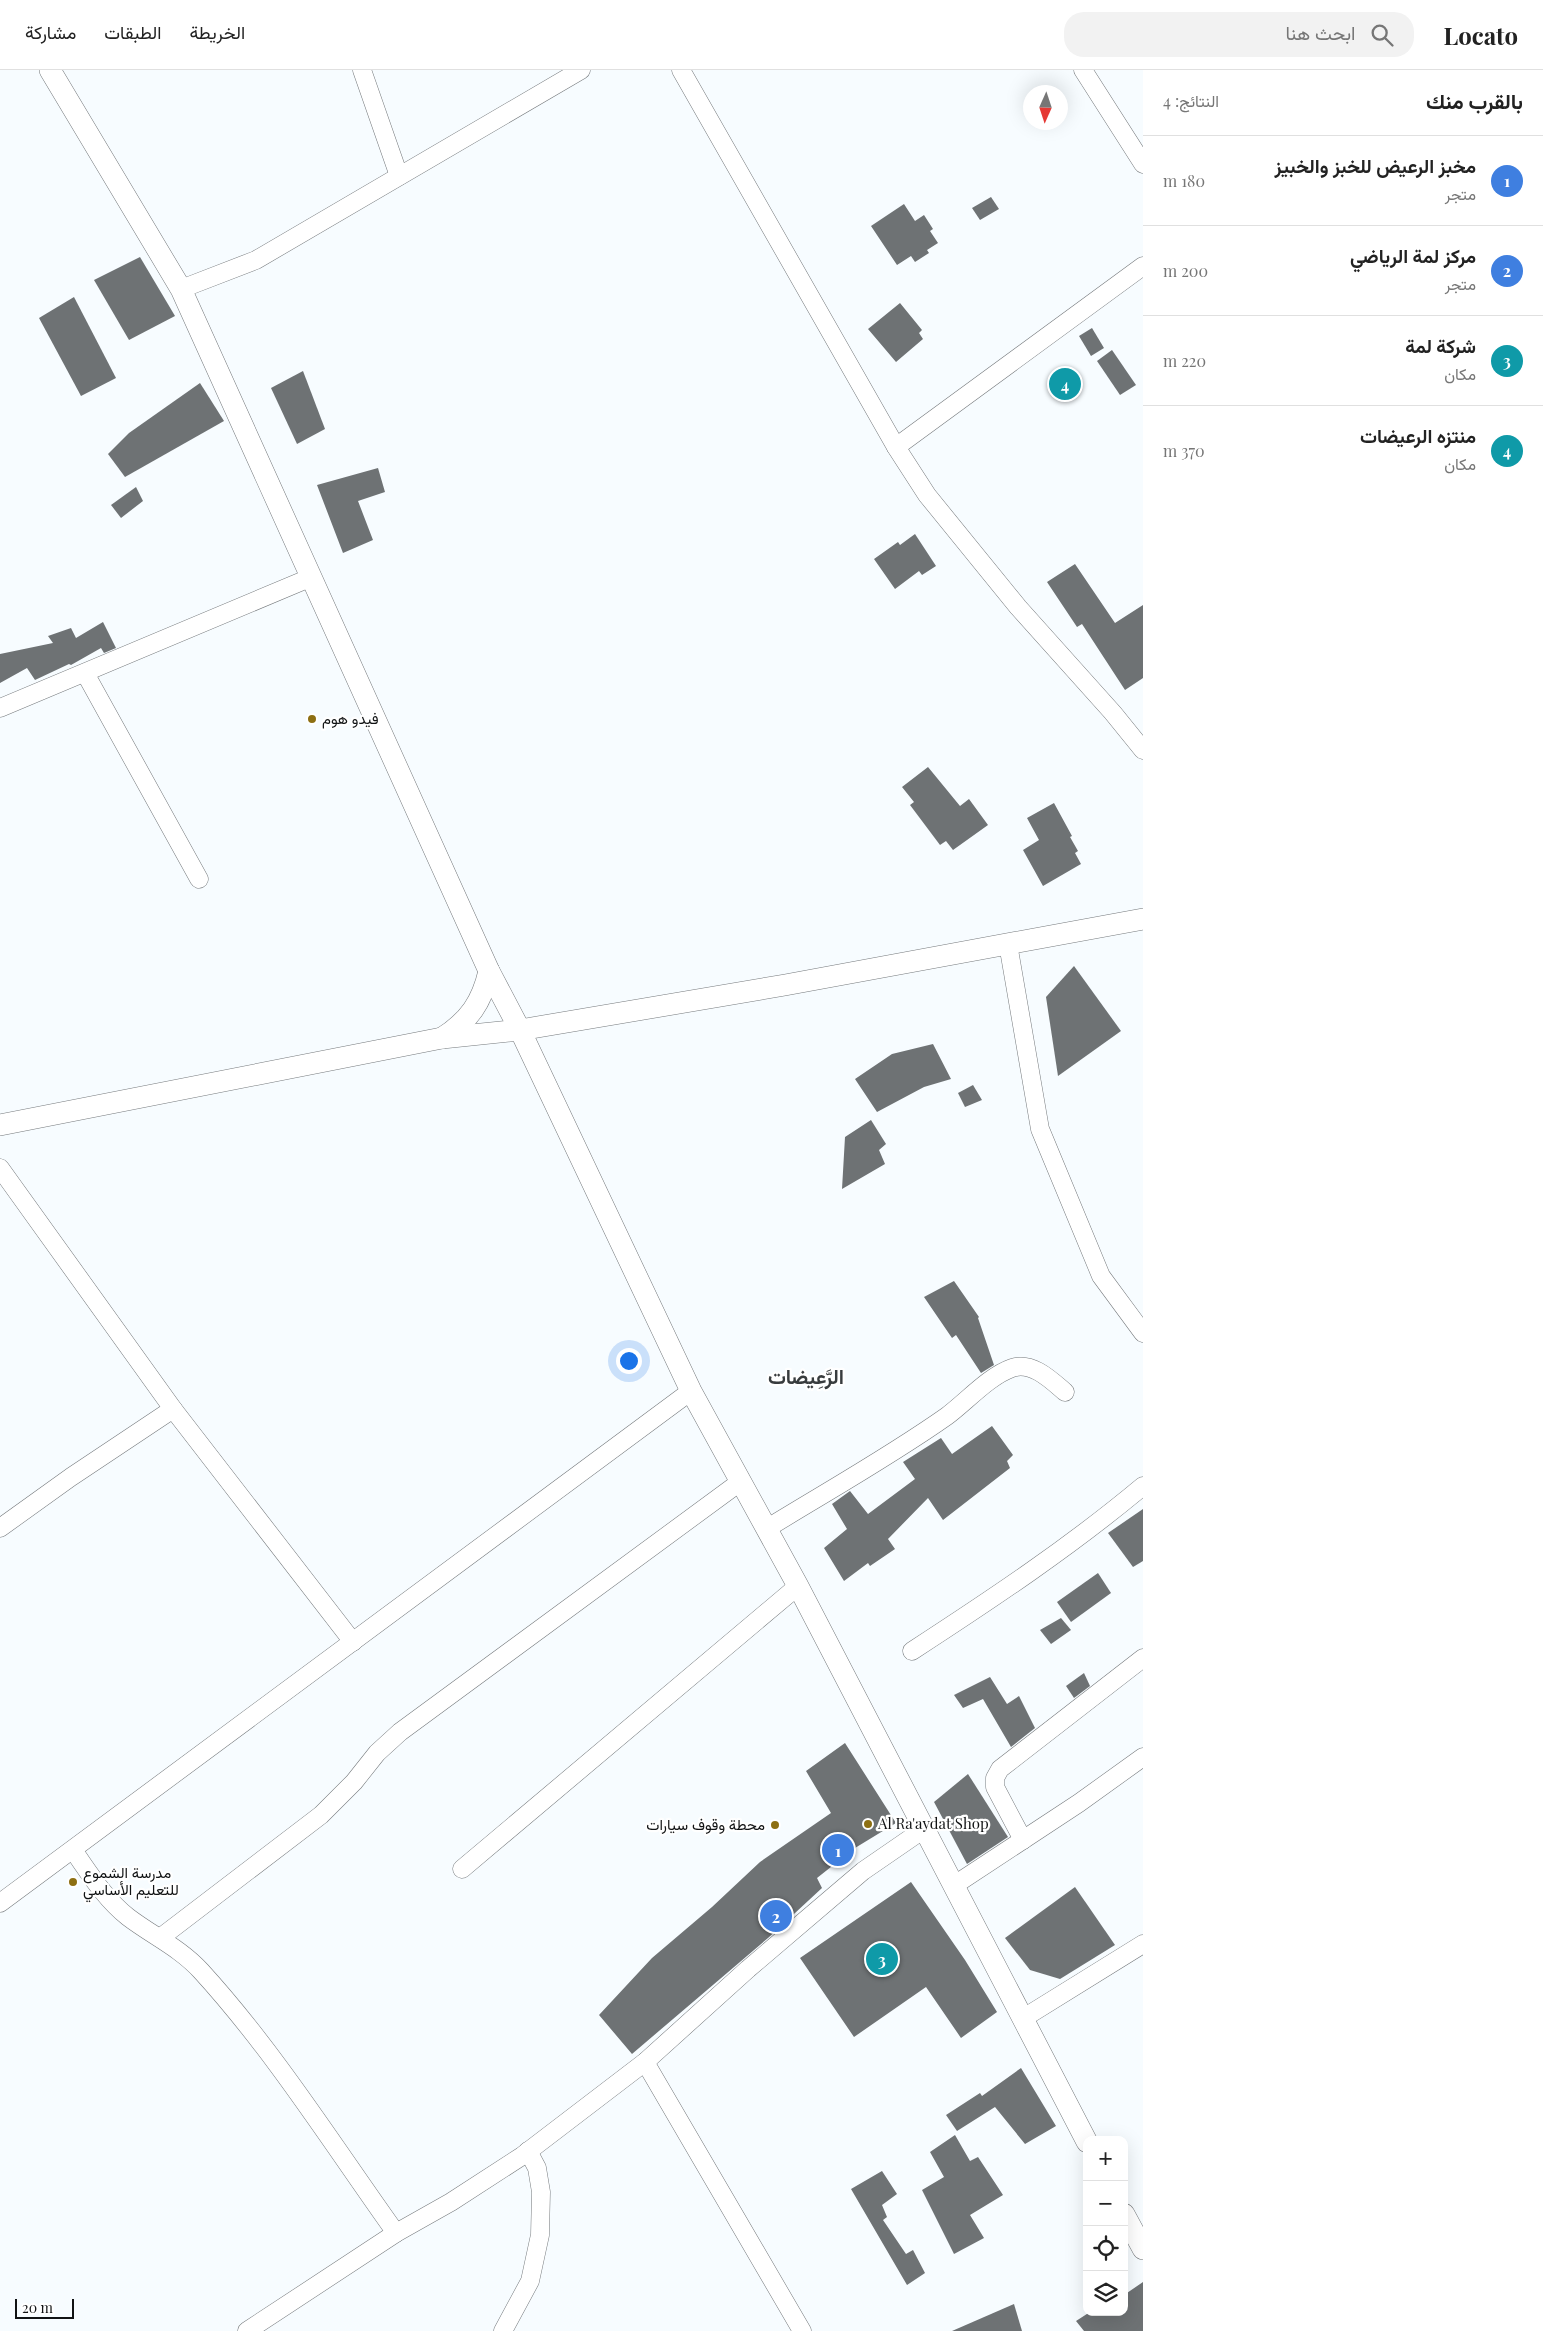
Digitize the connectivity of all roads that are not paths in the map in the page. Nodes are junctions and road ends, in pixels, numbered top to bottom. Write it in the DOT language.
graph roads {
  1 [pos="50,70"];
  2 [pos="362,70"];
  3 [pos="581,70"];
  4 [pos="680,70"];
  5 [pos="1083,70"];
  6 [pos="1143,164"];
  7 [pos="399,176"];
  8 [pos="1143,266"];
  9 [pos="181,289"];
  10 [pos="896,447"];
  11 [pos="312,577"];
  12 [pos="85,673"];
  13 [pos="0,708"];
  14 [pos="1143,750"];
  15 [pos="198,878"];
  16 [pos="1143,919"];
  17 [pos="1008,944"];
  18 [pos="489,971"];
  19 [pos="520,1030"];
  20 [pos="442,1038"];
  21 [pos="0,1124"];
  22 [pos="0,1168"];
  23 [pos="1143,1333"];
  24 [pos="691,1391"];
  25 [pos="1065,1392"];
  26 [pos="173,1409"];
  27 [pos="740,1482"];
  28 [pos="1143,1486"];
  29 [pos="0,1528"];
  30 [pos="766,1529"];
  31 [pos="798,1586"];
  32 [pos="353,1642"];
  33 [pos="912,1651"];
  34 [pos="1143,1658"];
  35 [pos="1143,1757"];
  36 [pos="924,1829"];
  37 [pos="1023,1840"];
  38 [pos="73,1850"];
  39 [pos="462,1868"];
  40 [pos="953,1886"];
  41 [pos="0,1903"];
  42 [pos="160,1938"];
  43 [pos="1143,1944"];
  44 [pos="1022,2019"];
  45 [pos="645,2062"];
  46 [pos="1084,2136"];
  47 [pos="528,2151"];
  48 [pos="1128,2222"];
  49 [pos="396,2233"];
  50 [pos="1143,2250"];
  51 [pos="247,2331"];
  52 [pos="502,2331"];
  53 [pos="802,2331"];
  1 -- 9 [label="street"];
  2 -- 7 [label="street"];
  3 -- 7 [label="street"];
  4 -- 10 [label="street"];
  5 -- 6 [label="street"];
  7 -- 9 [label="street"];
  8 -- 10 [label="street"];
  9 -- 11 [label="street"];
  10 -- 14 [label="street"];
  11 -- 12 [label="street"];
  11 -- 18 [label="street"];
  12 -- 13 [label="street"];
  12 -- 15 [label="street"];
  16 -- 17 [label="street"];
  17 -- 19 [label="street"];
  17 -- 23 [label="street"];
  18 -- 19 [label="street"];
  18 -- 20 [label="street"];
  19 -- 20 [label="street"];
  19 -- 24 [label="street"];
  20 -- 21 [label="street"];
  22 -- 26 [label="street"];
  24 -- 27 [label="street"];
  24 -- 32 [label="street"];
  25 -- 30 [label="street"];
  26 -- 29 [label="street"];
  26 -- 32 [label="street"];
  27 -- 30 [label="street"];
  27 -- 42 [label="street"];
  28 -- 33 [label="street"];
  30 -- 31 [label="street"];
  31 -- 36 [label="street"];
  31 -- 39 [label="street"];
  32 -- 38 [label="street"];
  34 -- 37 [label="street"];
  35 -- 37 [label="street"];
  36 -- 40 [label="street"];
  36 -- 45 [label="street"];
  37 -- 40 [label="street"];
  38 -- 41 [label="street"];
  38 -- 42 [label="street"];
  40 -- 44 [label="street"];
  42 -- 49 [label="street"];
  43 -- 44 [label="street"];
  44 -- 46 [label="street"];
  45 -- 47 [label="street"];
  45 -- 53 [label="street"];
  47 -- 49 [label="street"];
  47 -- 52 [label="street"];
  48 -- 50 [label="street"];
  49 -- 51 [label="street"];
}
